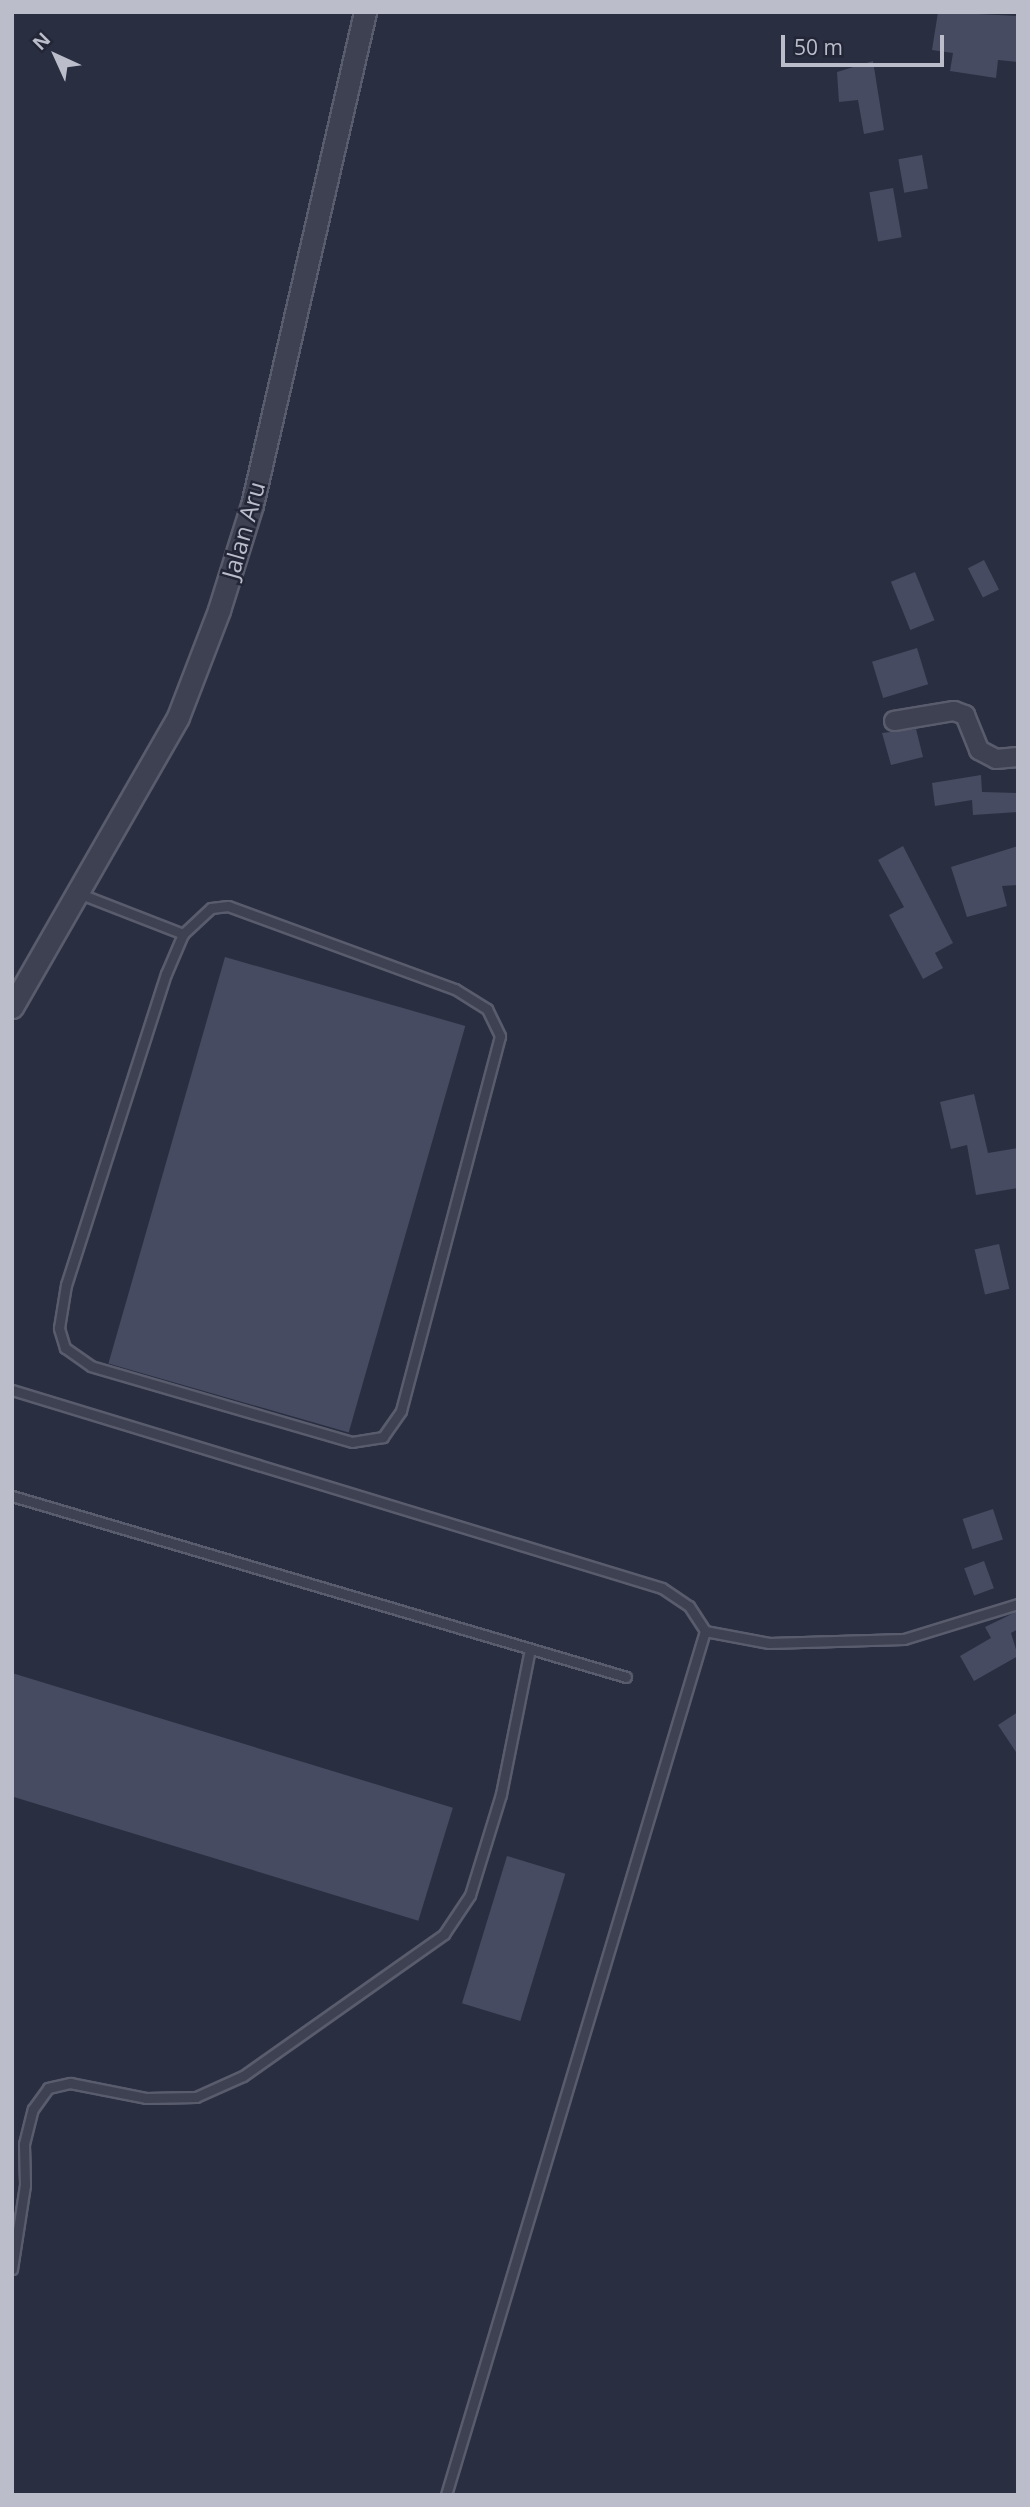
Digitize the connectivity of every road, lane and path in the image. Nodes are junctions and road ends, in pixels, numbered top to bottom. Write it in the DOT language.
graph roads {
  1 [pos="365,12"];
  2 [pos="894,721"];
  3 [pos="1018,757"];
  4 [pos="76,892"];
  5 [pos="183,934"];
  6 [pos="12,1007"];
  7 [pos="12,1390"];
  8 [pos="12,1496"];
  9 [pos="1018,1604"];
  10 [pos="705,1631"];
  11 [pos="530,1649"];
  12 [pos="626,1677"];
  13 [pos="12,2269"];
  14 [pos="446,2495"];
  1 -- 4 [label="street, Jalan Aru"];
  2 -- 3 [label="street"];
  4 -- 5 [label="lane"];
  4 -- 6 [label="street, Jalan Aru"];
  5 -- 5 [label="lane"];
  7 -- 10 [label="lane"];
  8 -- 11 [label="lane"];
  9 -- 10 [label="lane"];
  10 -- 14 [label="lane"];
  11 -- 12 [label="lane"];
  11 -- 13 [label="lane"];
}
